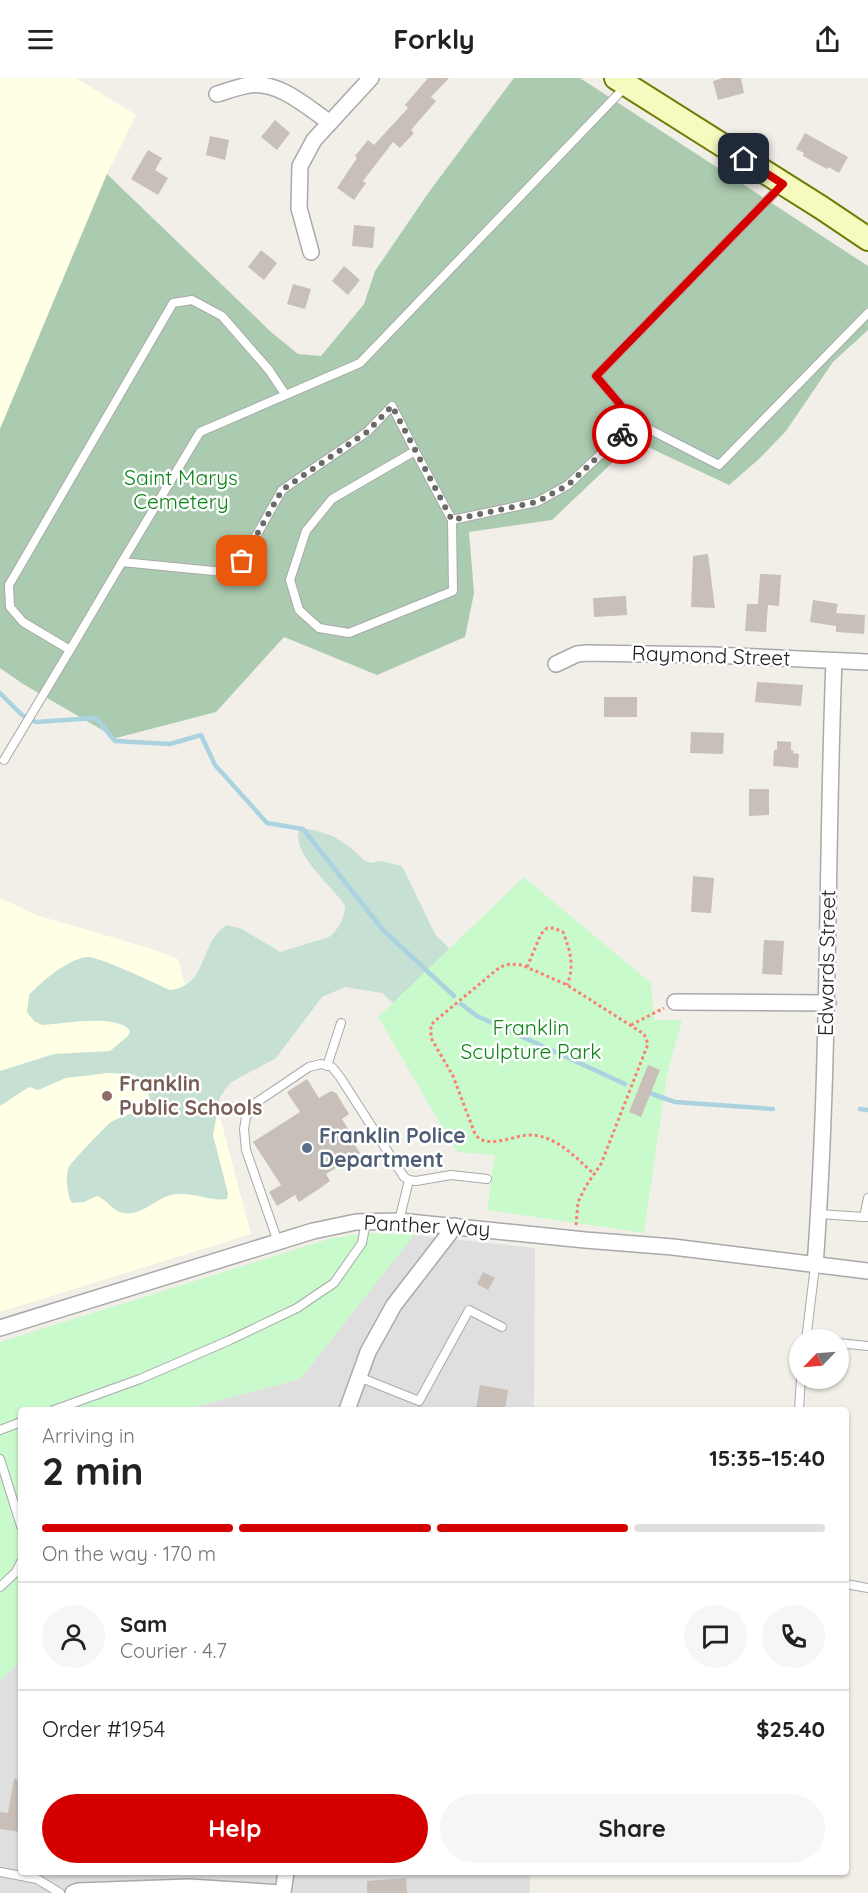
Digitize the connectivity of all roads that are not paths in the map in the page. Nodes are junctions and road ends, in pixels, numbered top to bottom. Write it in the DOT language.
graph roads {
  1 [pos="371,78"];
  2 [pos="628,80"];
  3 [pos="217,94"];
  4 [pos="329,122"];
  5 [pos="783,184"];
  6 [pos="868,239"];
  7 [pos="311,252"];
  8 [pos="868,313"];
  9 [pos="285,394"];
  10 [pos="635,422"];
  11 [pos="415,451"];
  12 [pos="452,520"];
  13 [pos="122,562"];
  14 [pos="70,650"];
  15 [pos="834,661"];
  16 [pos="868,662"];
  17 [pos="556,664"];
  18 [pos="4,760"];
  19 [pos="675,1002"];
  20 [pos="828,1003"];
  21 [pos="341,1023"];
  22 [pos="327,1066"];
  23 [pos="487,1179"];
  24 [pos="410,1180"];
  25 [pos="868,1198"];
  26 [pos="819,1214"];
  27 [pos="866,1217"];
  28 [pos="366,1221"];
  29 [pos="399,1221"];
  30 [pos="455,1226"];
  31 [pos="278,1242"];
  32 [pos="815,1266"];
  33 [pos="868,1271"];
  34 [pos="502,1327"];
  35 [pos="0,1329"];
  36 [pos="807,1329"];
  37 [pos="849,1344"];
  38 [pos="868,1346"];
  39 [pos="359,1377"];
  40 [pos="800,1389"];
  41 [pos="62,1407"];
  42 [pos="348,1407"];
  43 [pos="799,1407"];
  44 [pos="18,1423"];
  45 [pos="0,1430"];
  46 [pos="0,1459"];
  47 [pos="18,1516"];
  48 [pos="18,1568"];
  49 [pos="849,1585"];
  50 [pos="0,1587"];
  51 [pos="868,1588"];
  52 [pos="0,1872"];
  53 [pos="286,1875"];
  54 [pos="60,1893"];
  55 [pos="73,1893"];
  56 [pos="283,1893"];
  1 -- 4 [label="street"];
  2 -- 5 [label="main road"];
  2 -- 9 [label="lane"];
  3 -- 4 [label="street"];
  4 -- 7 [label="street"];
  5 -- 6 [label="main road"];
  5 -- 10 [label="lane"];
  8 -- 10 [label="lane"];
  9 -- 13 [label="lane"];
  9 -- 14 [label="lane"];
  10 -- 12 [label="lane"];
  11 -- 12 [label="lane"];
  11 -- 12 [label="lane"];
  11 -- 13 [label="lane"];
  13 -- 14 [label="lane"];
  14 -- 18 [label="lane"];
  15 -- 16 [label="street, Raymond Street"];
  15 -- 17 [label="street, Raymond Street"];
  15 -- 20 [label="street, Edwards Street"];
  19 -- 20 [label="street"];
  20 -- 26 [label="street, Edwards Street"];
  21 -- 22 [label="lane"];
  22 -- 24 [label="lane"];
  22 -- 31 [label="lane"];
  23 -- 24 [label="lane"];
  24 -- 29 [label="lane"];
  25 -- 27 [label="lane"];
  26 -- 27 [label="lane"];
  26 -- 32 [label="street, Edwards Street"];
  28 -- 29 [label="street, Panther Way"];
  28 -- 31 [label="street, Panther Way"];
  28 -- 41 [label="lane"];
  29 -- 30 [label="street, Panther Way"];
  30 -- 32 [label="street, Panther Way"];
  30 -- 39 [label="street"];
  31 -- 35 [label="street, Panther Way"];
  32 -- 33 [label="street, Panther Way"];
  32 -- 36 [label="lane"];
  34 -- 39 [label="lane"];
  37 -- 38 [label="lane"];
  39 -- 42 [label="street"];
  40 -- 43 [label="lane"];
  44 -- 45 [label="lane"];
  46 -- 47 [label="lane"];
  48 -- 50 [label="lane"];
  49 -- 51 [label="lane"];
  52 -- 54 [label="lane"];
  53 -- 56 [label="street"];
  55 -- 56 [label="street"];
}
